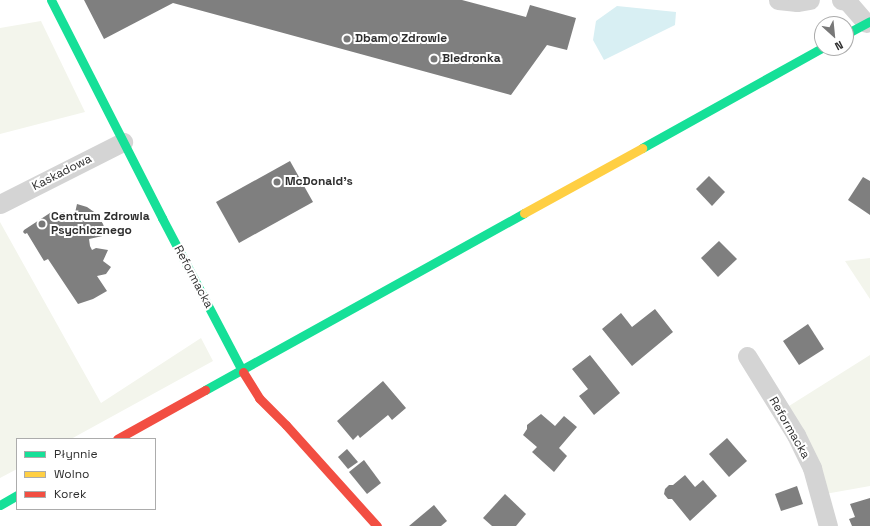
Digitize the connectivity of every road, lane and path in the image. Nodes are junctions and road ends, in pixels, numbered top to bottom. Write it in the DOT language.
graph roads {
  1 [pos="52,0"];
  2 [pos="778,0"];
  3 [pos="810,0"];
  4 [pos="840,0"];
  5 [pos="869,26"];
  6 [pos="854,32"];
  7 [pos="814,52"];
  8 [pos="123,142"];
  9 [pos="0,204"];
  10 [pos="747,356"];
  11 [pos="242,370"];
  12 [pos="119,438"];
  13 [pos="16,496"];
  14 [pos="0,505"];
  15 [pos="377,526"];
  16 [pos="828,526"];
  1 -- 8 [label="main road, Reformacka"];
  2 -- 3 [label="street"];
  4 -- 5 [label="street"];
  5 -- 6 [label="street"];
  7 -- 11 [label="main road"];
  8 -- 9 [label="street, Kaskadowa"];
  8 -- 11 [label="main road, Reformacka"];
  10 -- 16 [label="street, Reformacka"];
  11 -- 12 [label="main road"];
  11 -- 15 [label="main road, Reformacka"];
  13 -- 14 [label="main road"];
}
